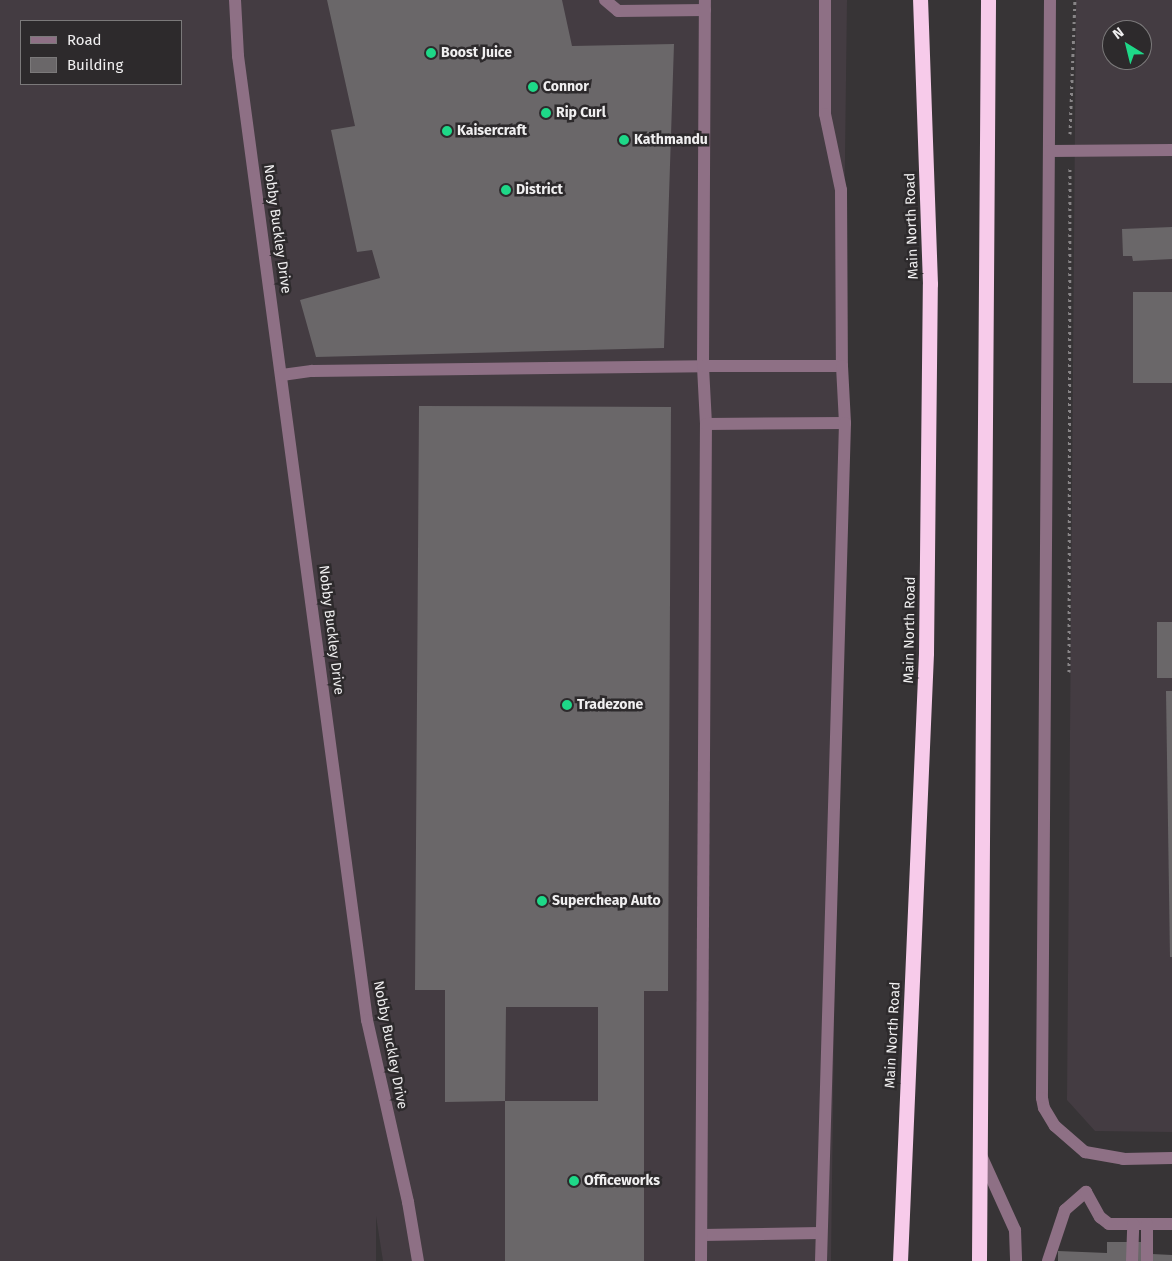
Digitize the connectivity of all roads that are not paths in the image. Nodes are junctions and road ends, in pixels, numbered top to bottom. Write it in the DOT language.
graph roads {
  1 [pos="234,0"];
  2 [pos="605,0"];
  3 [pos="824,0"];
  4 [pos="920,0"];
  5 [pos="988,0"];
  6 [pos="1050,0"];
  7 [pos="705,5"];
  8 [pos="1049,150"];
  9 [pos="1172,150"];
  10 [pos="703,366"];
  11 [pos="842,366"];
  12 [pos="282,375"];
  13 [pos="845,423"];
  14 [pos="706,424"];
  15 [pos="979,1151"];
  16 [pos="1172,1158"];
  17 [pos="1133,1224"];
  18 [pos="1147,1224"];
  19 [pos="1172,1224"];
  20 [pos="820,1233"];
  21 [pos="702,1235"];
  22 [pos="900,1245"];
  23 [pos="418,1261"];
  24 [pos="701,1261"];
  25 [pos="821,1261"];
  26 [pos="893,1261"];
  27 [pos="900,1261"];
  28 [pos="979,1261"];
  29 [pos="1016,1261"];
  30 [pos="1048,1261"];
  31 [pos="1132,1261"];
  32 [pos="1146,1261"];
  1 -- 12 [label="street, Nobby Buckley Drive"];
  2 -- 7 [label="street"];
  3 -- 11 [label="street"];
  4 -- 22 [label="highway, Main North Road"];
  5 -- 15 [label="highway"];
  6 -- 8 [label="street"];
  7 -- 10 [label="street"];
  8 -- 9 [label="street"];
  8 -- 16 [label="street"];
  10 -- 11 [label="street"];
  10 -- 12 [label="street"];
  10 -- 14 [label="street"];
  11 -- 13 [label="street"];
  12 -- 23 [label="street, Nobby Buckley Drive"];
  13 -- 14 [label="street"];
  13 -- 20 [label="street"];
  14 -- 21 [label="street"];
  15 -- 28 [label="highway"];
  15 -- 29 [label="street"];
  17 -- 18 [label="street"];
  17 -- 30 [label="street"];
  17 -- 31 [label="street"];
  18 -- 19 [label="street"];
  18 -- 32 [label="street"];
  20 -- 21 [label="street"];
  20 -- 25 [label="street"];
  21 -- 24 [label="street"];
  22 -- 26 [label="highway"];
  22 -- 27 [label="highway, Main North Road"];
}
